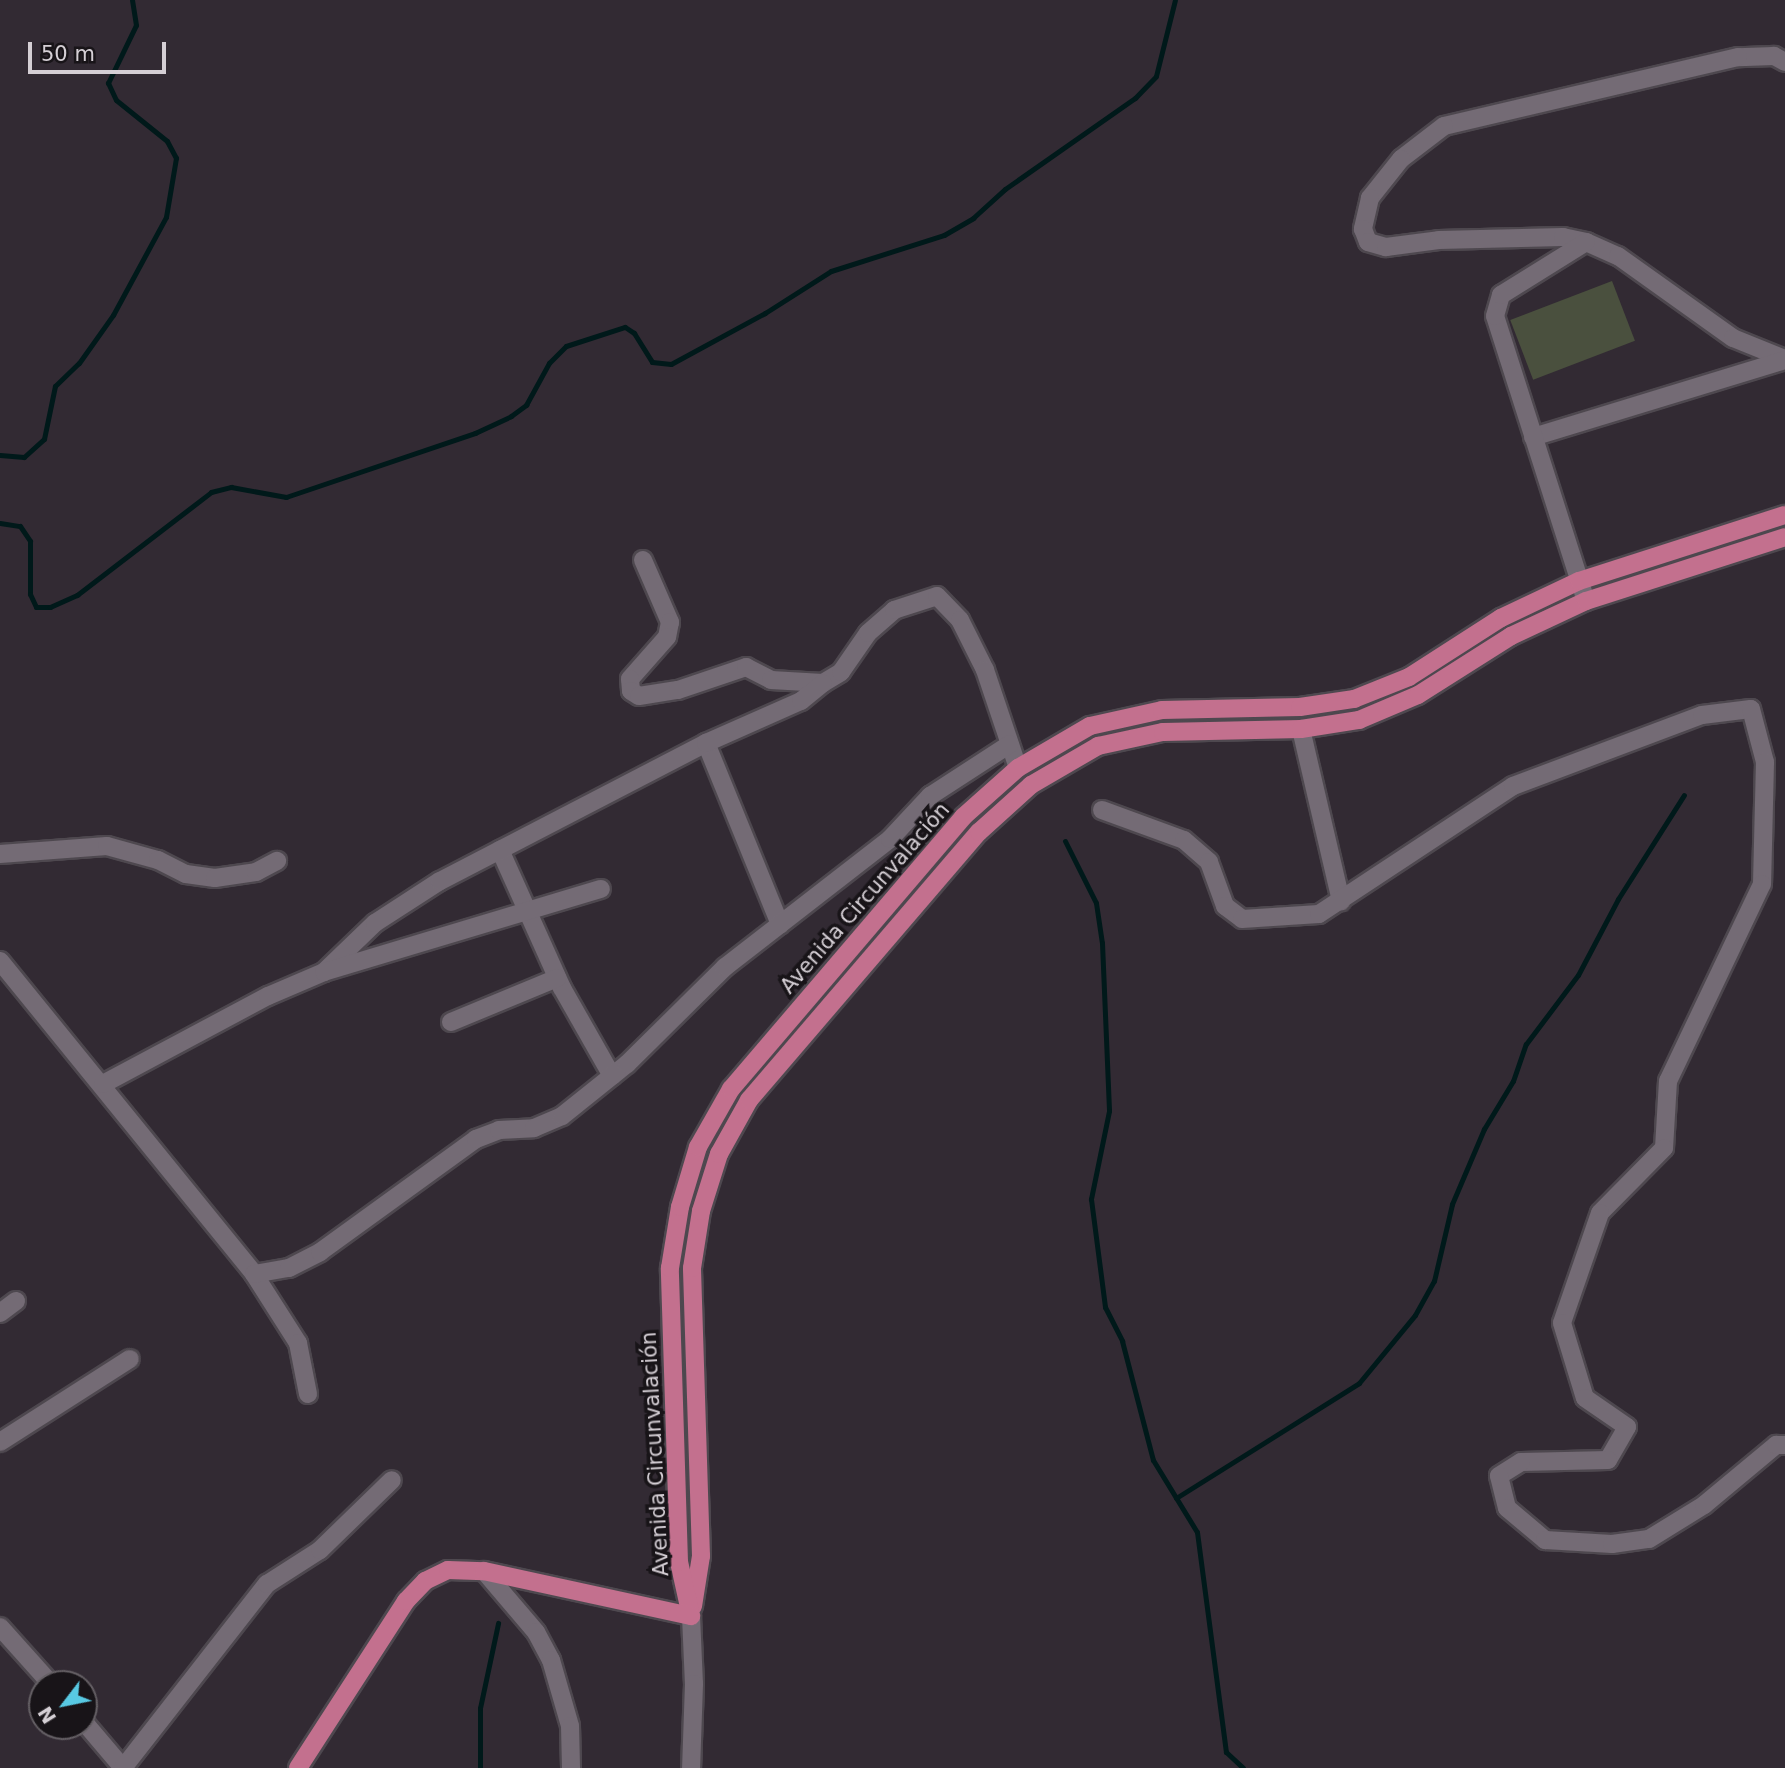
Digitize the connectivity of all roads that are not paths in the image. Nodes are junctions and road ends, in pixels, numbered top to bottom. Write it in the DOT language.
graph roads {
  1 [pos="1785,62"];
  2 [pos="1586,242"];
  3 [pos="1785,359"];
  4 [pos="1533,437"];
  5 [pos="1785,515"];
  6 [pos="1785,537"];
  7 [pos="643,560"];
  8 [pos="1579,581"];
  9 [pos="1586,601"];
  10 [pos="823,683"];
  11 [pos="1301,729"];
  12 [pos="706,743"];
  13 [pos="1010,744"];
  14 [pos="1018,768"];
  15 [pos="1102,810"];
  16 [pos="500,850"];
  17 [pos="0,854"];
  18 [pos="277,861"];
  19 [pos="601,889"];
  20 [pos="1341,901"];
  21 [pos="527,911"];
  22 [pos="780,924"];
  23 [pos="0,961"];
  24 [pos="324,972"];
  25 [pos="557,978"];
  26 [pos="451,1022"];
  27 [pos="612,1076"];
  28 [pos="103,1084"];
  29 [pos="254,1274"];
  30 [pos="16,1301"];
  31 [pos="0,1313"];
  32 [pos="130,1359"];
  33 [pos="309,1394"];
  34 [pos="0,1442"];
  35 [pos="1785,1445"];
  36 [pos="392,1480"];
  37 [pos="484,1571"];
  38 [pos="691,1616"];
  39 [pos="0,1627"];
  40 [pos="38,1670"];
  41 [pos="98,1739"];
  42 [pos="123,1768"];
  43 [pos="298,1768"];
  44 [pos="571,1768"];
  45 [pos="691,1768"];
  1 -- 2 [label="street"];
  2 -- 3 [label="street"];
  2 -- 4 [label="street"];
  3 -- 4 [label="street"];
  4 -- 8 [label="street"];
  5 -- 8 [label="main road, Avenida Circunvalación"];
  6 -- 9 [label="main road, Avenida Circunvalación"];
  7 -- 10 [label="street"];
  8 -- 9 [label="street"];
  8 -- 14 [label="main road, Avenida Circunvalación"];
  9 -- 11 [label="main road, Avenida Circunvalación"];
  10 -- 12 [label="street"];
  10 -- 13 [label="street"];
  11 -- 20 [label="street"];
  11 -- 38 [label="main road, Avenida Circunvalación"];
  12 -- 16 [label="street"];
  12 -- 22 [label="street"];
  13 -- 14 [label="street"];
  13 -- 22 [label="street"];
  14 -- 38 [label="main road, Avenida Circunvalación"];
  15 -- 20 [label="street"];
  16 -- 21 [label="street"];
  16 -- 24 [label="street"];
  17 -- 18 [label="street"];
  19 -- 21 [label="street"];
  20 -- 35 [label="street"];
  21 -- 24 [label="street"];
  21 -- 25 [label="street"];
  22 -- 27 [label="street"];
  23 -- 28 [label="street"];
  24 -- 28 [label="street"];
  25 -- 26 [label="street"];
  25 -- 27 [label="street"];
  27 -- 29 [label="street"];
  28 -- 29 [label="street"];
  29 -- 33 [label="street"];
  30 -- 31 [label="street"];
  32 -- 34 [label="street"];
  36 -- 42 [label="street"];
  37 -- 38 [label="main road"];
  37 -- 43 [label="main road"];
  37 -- 44 [label="street"];
  38 -- 45 [label="street"];
  39 -- 40 [label="street"];
  41 -- 42 [label="street"];
}
